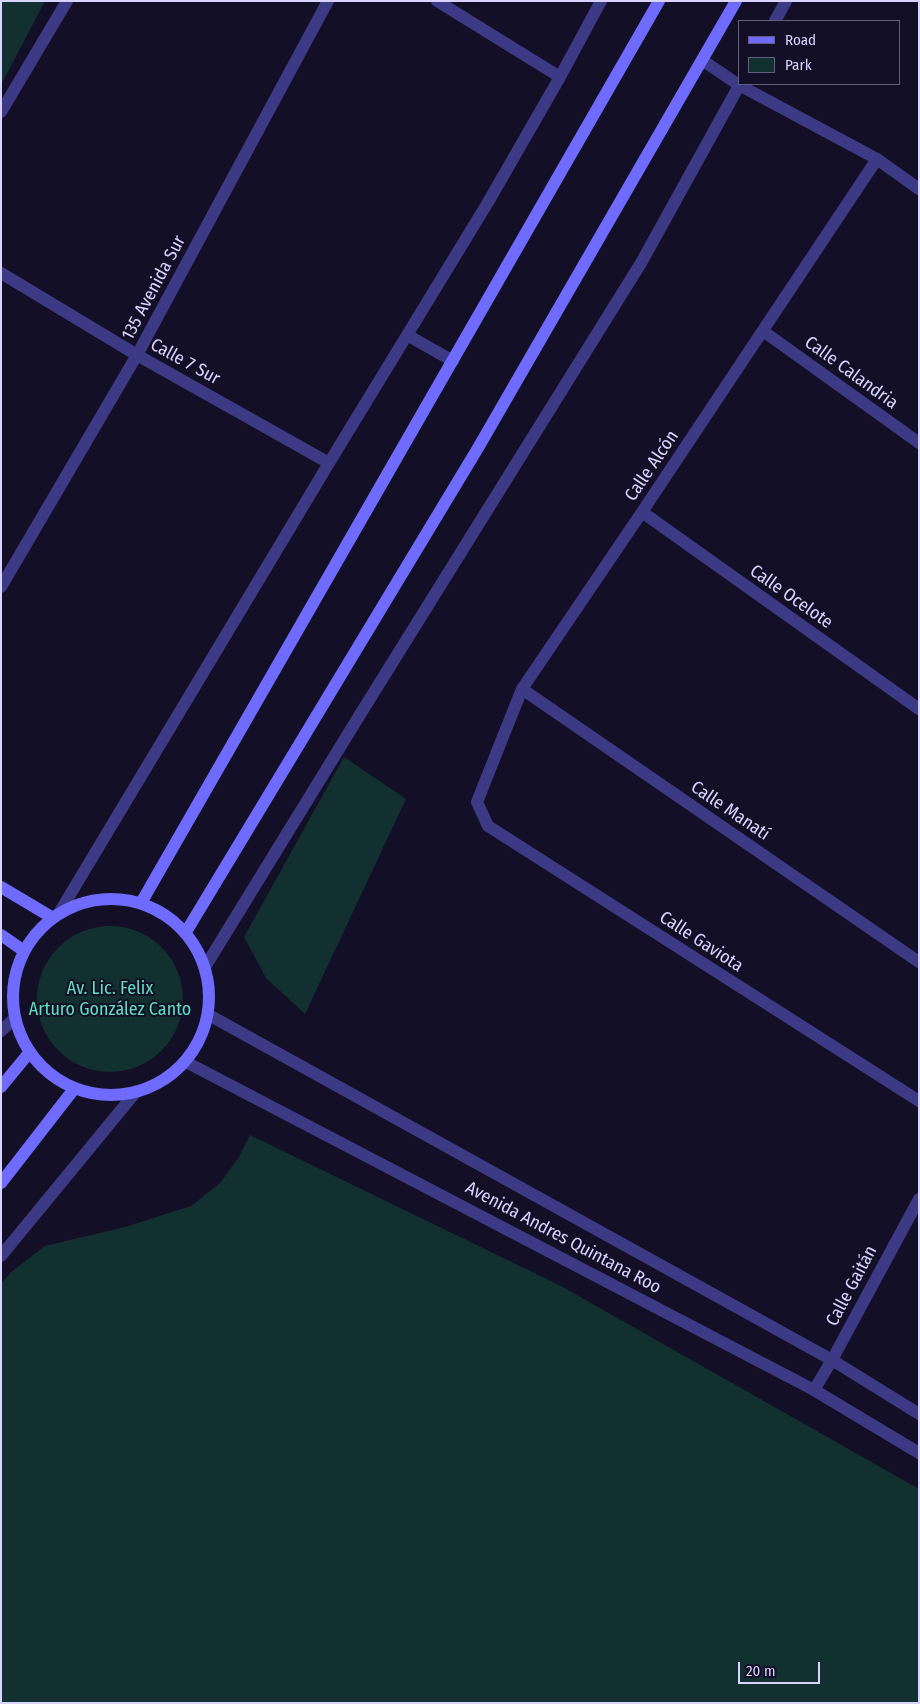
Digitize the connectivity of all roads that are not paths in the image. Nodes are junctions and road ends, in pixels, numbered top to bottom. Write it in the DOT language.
graph roads {
  1 [pos="67,1"];
  2 [pos="328,1"];
  3 [pos="437,1"];
  4 [pos="601,1"];
  5 [pos="659,1"];
  6 [pos="736,1"];
  7 [pos="786,1"];
  8 [pos="776,20"];
  9 [pos="702,60"];
  10 [pos="560,76"];
  11 [pos="738,83"];
  12 [pos="739,85"];
  13 [pos="742,85"];
  14 [pos="1,112"];
  15 [pos="877,159"];
  16 [pos="919,189"];
  17 [pos="1,273"];
  18 [pos="762,331"];
  19 [pos="407,335"];
  20 [pos="138,355"];
  21 [pos="453,361"];
  22 [pos="919,443"];
  23 [pos="329,463"];
  24 [pos="642,512"];
  25 [pos="1,587"];
  26 [pos="522,689"];
  27 [pos="919,709"];
  28 [pos="477,802"];
  29 [pos="1,887"];
  30 [pos="141,903"];
  31 [pos="56,916"];
  32 [pos="186,932"];
  33 [pos="1,935"];
  34 [pos="24,951"];
  35 [pos="919,962"];
  36 [pos="205,967"];
  37 [pos="208,1015"];
  38 [pos="14,1019"];
  39 [pos="1,1031"];
  40 [pos="29,1053"];
  41 [pos="186,1062"];
  42 [pos="1,1087"];
  43 [pos="74,1089"];
  44 [pos="135,1093"];
  45 [pos="919,1101"];
  46 [pos="1,1183"];
  47 [pos="919,1199"];
  48 [pos="1,1256"];
  49 [pos="832,1360"];
  50 [pos="814,1390"];
  51 [pos="919,1414"];
  52 [pos="919,1453"];
  1 -- 14 [label="street"];
  2 -- 20 [label="street, 135 Avenida Sur"];
  3 -- 10 [label="street"];
  4 -- 10 [label="street"];
  5 -- 21 [label="main road"];
  6 -- 9 [label="main road"];
  7 -- 8 [label="street"];
  9 -- 11 [label="street"];
  9 -- 32 [label="main road"];
  10 -- 19 [label="street"];
  12 -- 36 [label="street"];
  13 -- 15 [label="street"];
  15 -- 16 [label="street"];
  15 -- 18 [label="street, Calle Alcón"];
  17 -- 20 [label="street, Calle 7 Sur"];
  18 -- 22 [label="street, Calle Calandria"];
  18 -- 24 [label="street, Calle Alcón"];
  19 -- 21 [label="street"];
  19 -- 23 [label="street"];
  20 -- 23 [label="street, Calle 7 Sur"];
  20 -- 25 [label="street, 135 Avenida Sur"];
  21 -- 30 [label="main road"];
  23 -- 31 [label="street"];
  24 -- 26 [label="street, Calle Alcón"];
  24 -- 27 [label="street, Calle Ocelote"];
  26 -- 28 [label="street, Calle Alcón"];
  26 -- 35 [label="street, Calle Manatí"];
  28 -- 45 [label="street, Calle Gaviota"];
  29 -- 31 [label="main road"];
  30 -- 31 [label="main road"];
  30 -- 32 [label="main road"];
  31 -- 34 [label="main road"];
  32 -- 36 [label="main road"];
  33 -- 34 [label="main road"];
  34 -- 38 [label="main road"];
  36 -- 37 [label="main road"];
  37 -- 41 [label="main road"];
  37 -- 49 [label="street, Avenida Andres Quintana Roo"];
  38 -- 39 [label="street"];
  38 -- 40 [label="main road"];
  40 -- 42 [label="main road"];
  40 -- 43 [label="main road"];
  41 -- 44 [label="main road"];
  41 -- 50 [label="street, Avenida Andres Quintana Roo"];
  43 -- 44 [label="main road"];
  43 -- 46 [label="main road"];
  44 -- 48 [label="street"];
  47 -- 49 [label="street, Calle Gaitán"];
  49 -- 50 [label="street, Calle Gaitán"];
  49 -- 51 [label="street, Avenida Andres Quintana Roo"];
  50 -- 52 [label="street, Avenida Andres Quintana Roo"];
}
